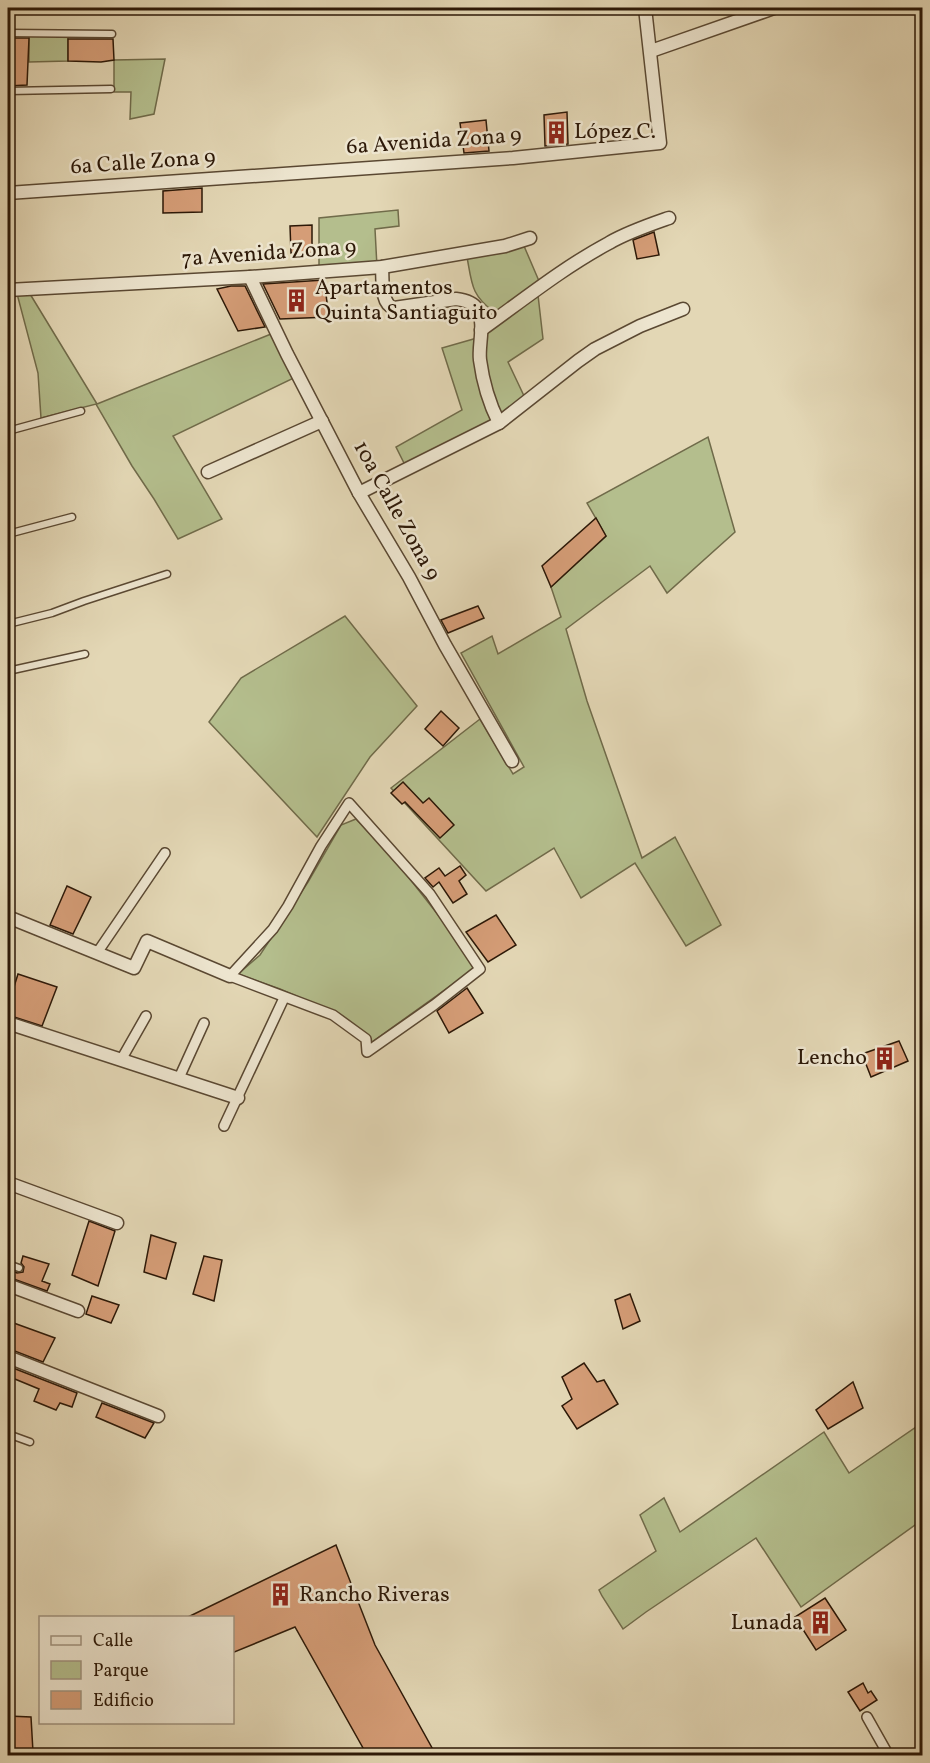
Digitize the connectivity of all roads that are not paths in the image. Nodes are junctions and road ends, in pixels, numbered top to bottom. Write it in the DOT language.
graph roads {
  1 [pos="645,8"];
  2 [pos="774,8"];
  3 [pos="8,33"];
  4 [pos="112,34"];
  5 [pos="651,51"];
  6 [pos="111,89"];
  7 [pos="8,91"];
  8 [pos="282,174"];
  9 [pos="8,193"];
  10 [pos="669,218"];
  11 [pos="530,238"];
  12 [pos="382,267"];
  13 [pos="250,277"];
  14 [pos="8,290"];
  15 [pos="683,309"];
  16 [pos="481,330"];
  17 [pos="81,411"];
  18 [pos="322,421"];
  19 [pos="499,423"];
  20 [pos="8,431"];
  21 [pos="208,472"];
  22 [pos="358,493"];
  23 [pos="72,517"];
  24 [pos="8,534"];
  25 [pos="167,574"];
  26 [pos="8,624"];
  27 [pos="85,654"];
  28 [pos="8,670"];
  29 [pos="512,761"];
  30 [pos="165,853"];
  31 [pos="8,917"];
  32 [pos="97,953"];
  33 [pos="230,976"];
  34 [pos="284,998"];
  35 [pos="146,1016"];
  36 [pos="8,1023"];
  37 [pos="204,1023"];
  38 [pos="122,1060"];
  39 [pos="179,1078"];
  40 [pos="238,1098"];
  41 [pos="224,1126"];
  42 [pos="8,1183"];
  43 [pos="117,1223"];
  44 [pos="8,1264"];
  45 [pos="19,1268"];
  46 [pos="8,1285"];
  47 [pos="78,1311"];
  48 [pos="8,1358"];
  49 [pos="158,1416"];
  50 [pos="8,1434"];
  51 [pos="30,1442"];
  52 [pos="867,1717"];
  53 [pos="889,1755"];
  1 -- 5 [label="street"];
  2 -- 5 [label="street"];
  3 -- 4 [label="lane"];
  5 -- 8 [label="street, 6a Avenida Zona 9"];
  6 -- 7 [label="lane"];
  8 -- 9 [label="street, 6a Calle Zona 9"];
  10 -- 16 [label="street"];
  11 -- 12 [label="street, 7a Avenida Zona 9"];
  12 -- 13 [label="street, 7a Avenida Zona 9"];
  12 -- 16 [label="street"];
  13 -- 14 [label="street, 7a Avenida Zona 9"];
  13 -- 18 [label="street, 10a Calle Zona 9"];
  15 -- 19 [label="street"];
  16 -- 19 [label="street"];
  17 -- 20 [label="lane"];
  18 -- 21 [label="street"];
  18 -- 22 [label="street, 10a Calle Zona 9"];
  19 -- 22 [label="street"];
  22 -- 29 [label="street, 10a Calle Zona 9"];
  23 -- 24 [label="lane"];
  25 -- 26 [label="lane"];
  27 -- 28 [label="lane"];
  30 -- 32 [label="street"];
  31 -- 32 [label="street"];
  32 -- 33 [label="street"];
  33 -- 34 [label="street"];
  33 -- 34 [label="street"];
  34 -- 40 [label="street"];
  35 -- 38 [label="street"];
  36 -- 38 [label="street"];
  37 -- 39 [label="street"];
  38 -- 39 [label="street"];
  39 -- 40 [label="street"];
  40 -- 41 [label="street"];
  42 -- 43 [label="street"];
  44 -- 45 [label="lane"];
  46 -- 47 [label="street"];
  48 -- 49 [label="street"];
  50 -- 51 [label="lane"];
  52 -- 53 [label="street"];
}
